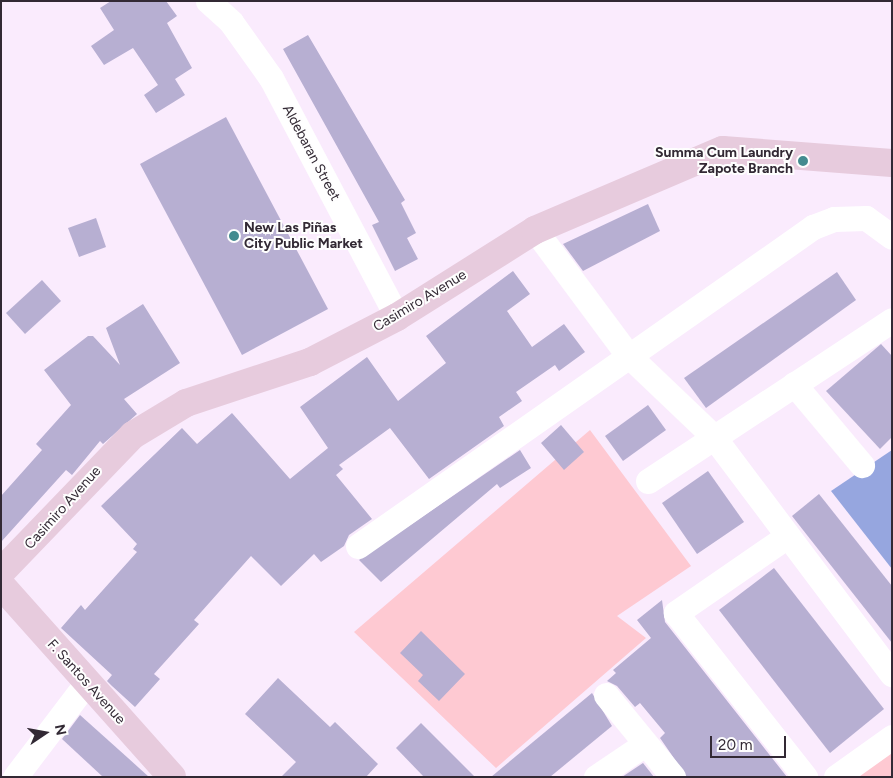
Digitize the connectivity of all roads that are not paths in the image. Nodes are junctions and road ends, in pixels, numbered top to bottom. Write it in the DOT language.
graph roads {
  1 [pos="208,1"];
  2 [pos="892,163"];
  3 [pos="535,230"];
  4 [pos="892,237"];
  5 [pos="397,317"];
  6 [pos="892,320"];
  7 [pos="628,355"];
  8 [pos="794,384"];
  9 [pos="713,436"];
  10 [pos="862,465"];
  11 [pos="648,481"];
  12 [pos="786,537"];
  13 [pos="358,546"];
  14 [pos="1,572"];
  15 [pos="1,585"];
  16 [pos="892,674"];
  17 [pos="87,682"];
  18 [pos="606,694"];
  19 [pos="892,737"];
  20 [pos="645,744"];
  21 [pos="15,777"];
  22 [pos="172,777"];
  23 [pos="596,777"];
  24 [pos="672,777"];
  25 [pos="805,777"];
  26 [pos="836,777"];
  1 -- 5 [label="street, Aldebaran Street"];
  2 -- 3 [label="street, Casimiro Avenue"];
  3 -- 5 [label="street, Casimiro Avenue"];
  3 -- 7 [label="street"];
  4 -- 7 [label="street"];
  5 -- 14 [label="street, Casimiro Avenue"];
  6 -- 8 [label="street"];
  7 -- 9 [label="street"];
  7 -- 13 [label="street"];
  8 -- 9 [label="street"];
  8 -- 10 [label="street"];
  9 -- 11 [label="street"];
  9 -- 12 [label="street"];
  12 -- 16 [label="street"];
  12 -- 25 [label="street"];
  15 -- 17 [label="street, F. Santos Avenue"];
  17 -- 21 [label="street"];
  17 -- 22 [label="street, F. Santos Avenue"];
  18 -- 20 [label="street"];
  19 -- 26 [label="street"];
  20 -- 23 [label="street"];
  20 -- 24 [label="street"];
}
